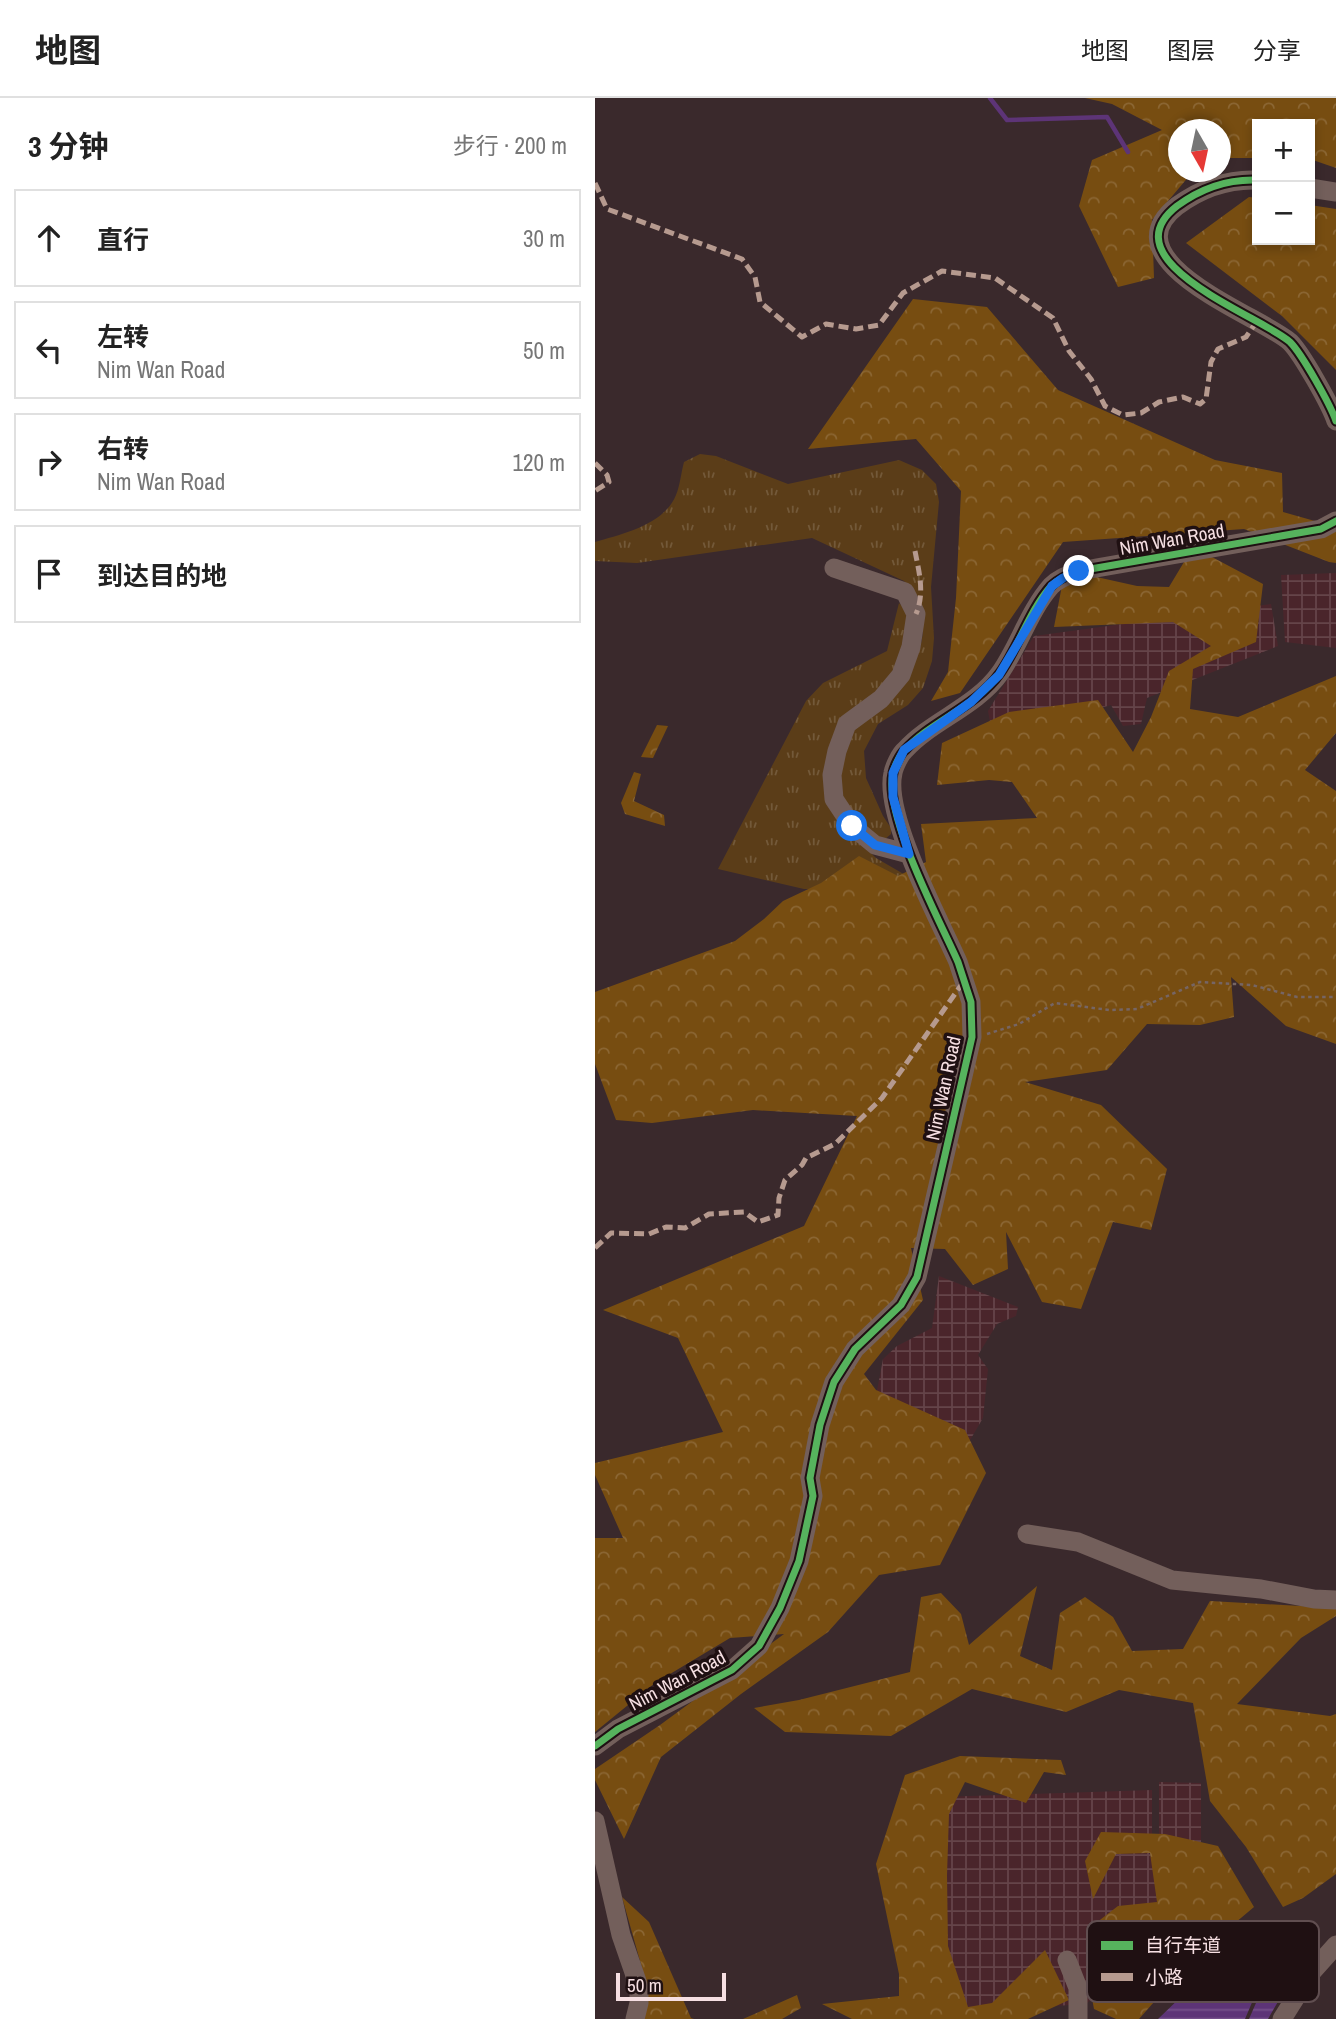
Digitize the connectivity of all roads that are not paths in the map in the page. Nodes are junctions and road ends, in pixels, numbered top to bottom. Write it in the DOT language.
graph roads {
  1 [pos="1252,180"];
  2 [pos="1315,189"];
  3 [pos="1336,192"];
  4 [pos="1336,421"];
  5 [pos="1336,521"];
  6 [pos="834,568"];
  7 [pos="909,854"];
  8 [pos="1027,1534"];
  9 [pos="1336,1600"];
  10 [pos="595,1746"];
  11 [pos="595,1821"];
  12 [pos="1336,1945"];
  13 [pos="1067,1960"];
  14 [pos="1319,1964"];
  15 [pos="1293,2002"];
  16 [pos="635,2019"];
  17 [pos="1078,2019"];
  18 [pos="1282,2019"];
  1 -- 4 [label="street"];
  2 -- 3 [label="street"];
  5 -- 7 [label="street, Nim Wan Road"];
  6 -- 7 [label="street"];
  7 -- 10 [label="street, Nim Wan Road"];
  8 -- 9 [label="street"];
  11 -- 16 [label="street"];
  12 -- 14 [label="street"];
  13 -- 17 [label="street"];
  15 -- 18 [label="street"];
}
